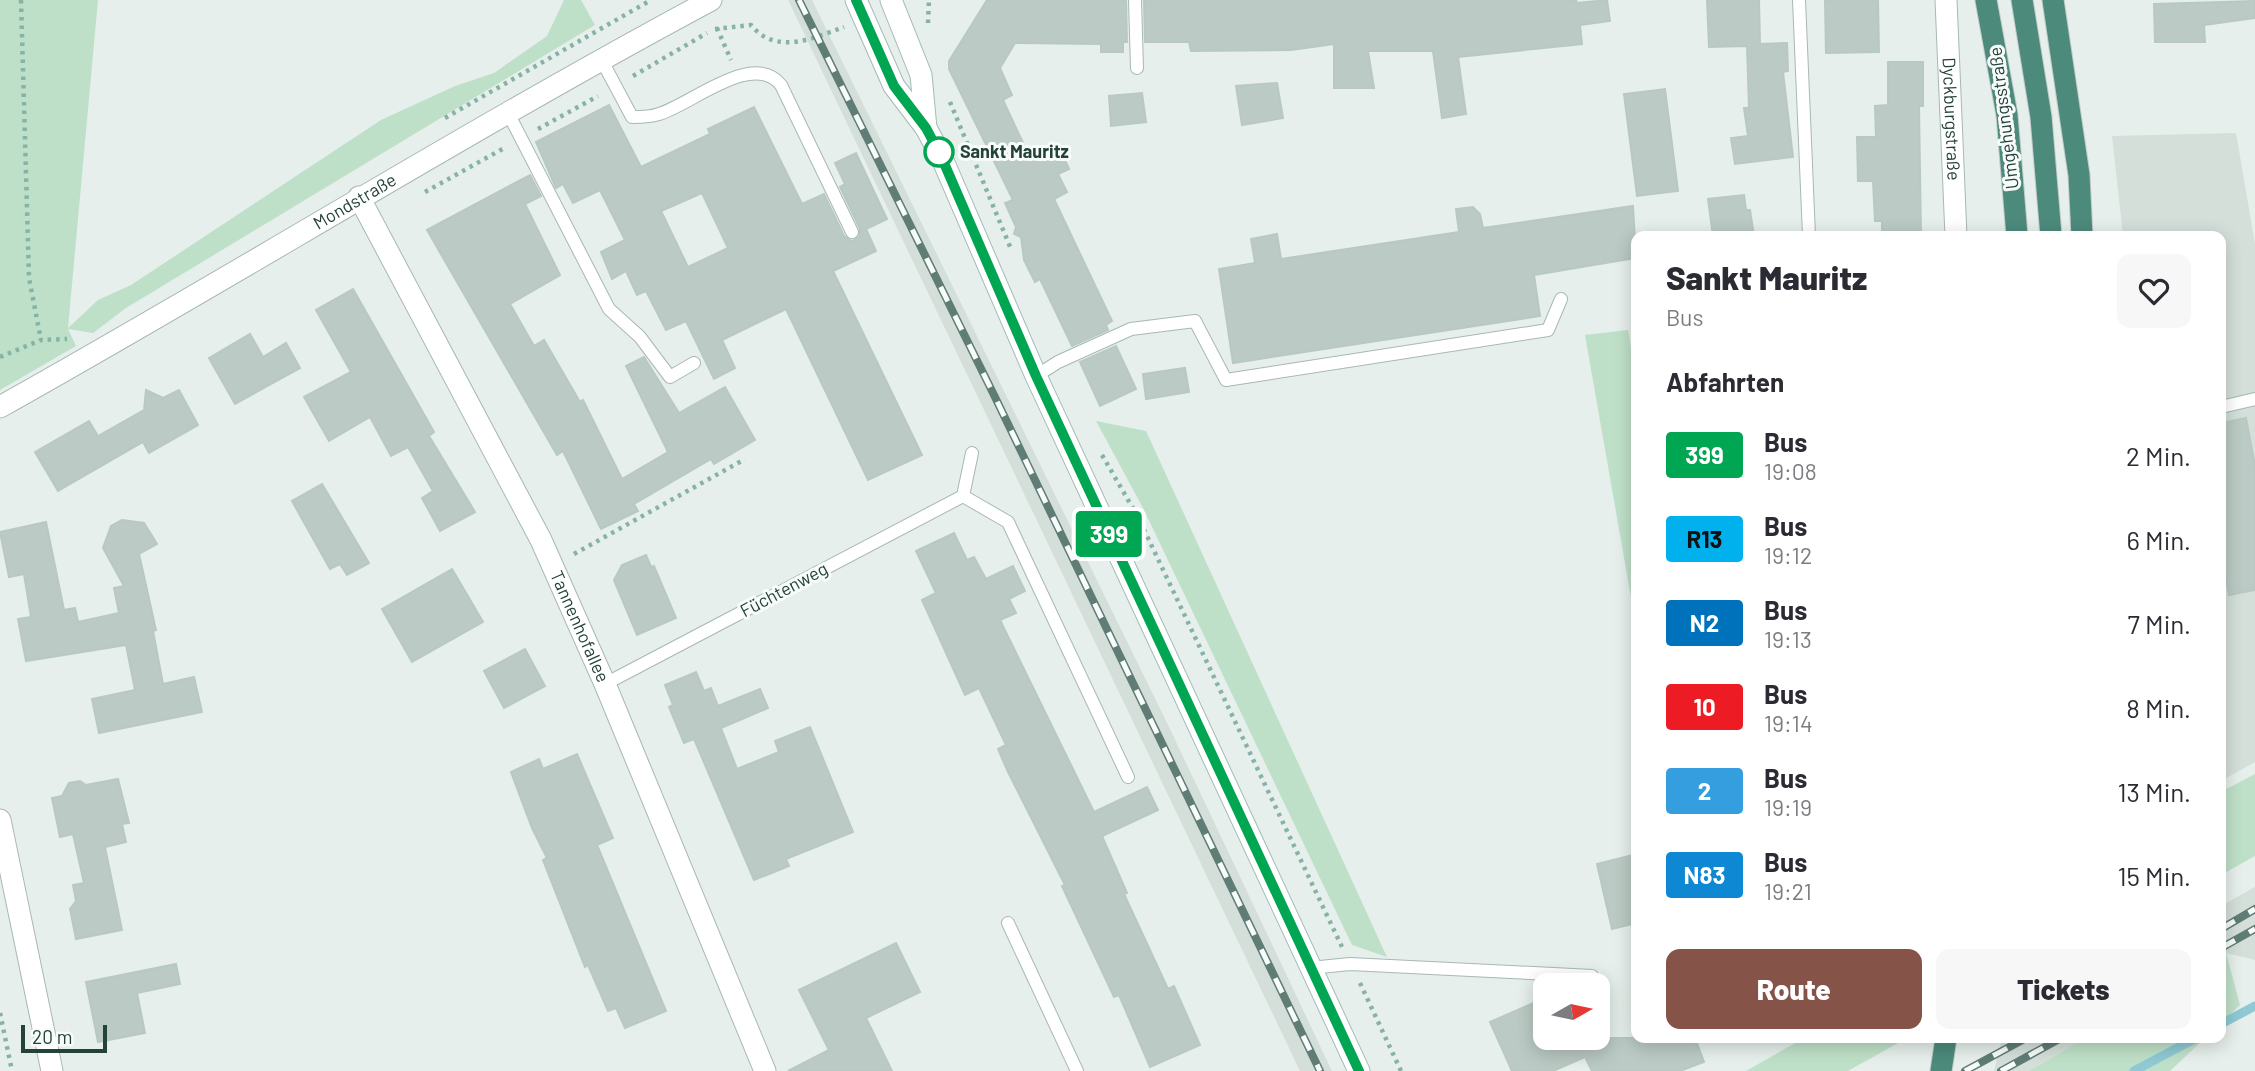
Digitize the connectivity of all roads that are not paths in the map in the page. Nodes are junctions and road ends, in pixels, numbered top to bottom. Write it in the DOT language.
graph roads {
  1 [pos="711,0"];
  2 [pos="856,0"];
  3 [pos="891,0"];
  4 [pos="1135,0"];
  5 [pos="1799,0"];
  6 [pos="1946,0"];
  7 [pos="1986,0"];
  8 [pos="2022,0"];
  9 [pos="2053,0"];
  10 [pos="601,59"];
  11 [pos="1137,68"];
  12 [pos="508,113"];
  13 [pos="926,128"];
  14 [pos="359,197"];
  15 [pos="1809,231"];
  16 [pos="1956,231"];
  17 [pos="2017,231"];
  18 [pos="2050,231"];
  19 [pos="2082,231"];
  20 [pos="852,232"];
  21 [pos="1561,299"];
  22 [pos="694,363"];
  23 [pos="1036,376"];
  24 [pos="2255,399"];
  25 [pos="2226,406"];
  26 [pos="0,407"];
  27 [pos="972,453"];
  28 [pos="963,496"];
  29 [pos="605,684"];
  30 [pos="1128,777"];
  31 [pos="0,820"];
  32 [pos="1008,923"];
  33 [pos="1310,968"];
  34 [pos="1533,973"];
  35 [pos="1945,1043"];
  36 [pos="52,1071"];
  37 [pos="765,1071"];
  38 [pos="1077,1071"];
  39 [pos="1359,1071"];
  40 [pos="1941,1071"];
  1 -- 10 [label="street, Mondstraße"];
  2 -- 13 [label="street"];
  3 -- 13 [label="street"];
  4 -- 11 [label="lane"];
  5 -- 15 [label="lane"];
  6 -- 16 [label="street, Dyckburgstraße"];
  7 -- 17 [label="highway, Umgehungsstraße"];
  8 -- 18 [label="highway, Umgehungsstraße"];
  9 -- 19 [label="highway"];
  10 -- 12 [label="street, Mondstraße"];
  10 -- 20 [label="lane"];
  12 -- 14 [label="street, Mondstraße"];
  12 -- 22 [label="lane"];
  13 -- 23 [label="street"];
  14 -- 26 [label="street, Mondstraße"];
  14 -- 29 [label="street, Tannenhofallee"];
  21 -- 23 [label="lane"];
  23 -- 33 [label="street"];
  24 -- 25 [label="lane"];
  27 -- 28 [label="lane"];
  28 -- 29 [label="lane, Füchtenweg"];
  28 -- 30 [label="lane"];
  29 -- 37 [label="street, Tannenhofallee"];
  31 -- 36 [label="street"];
  32 -- 38 [label="lane"];
  33 -- 34 [label="lane"];
  33 -- 39 [label="street"];
  35 -- 40 [label="highway"];
}
